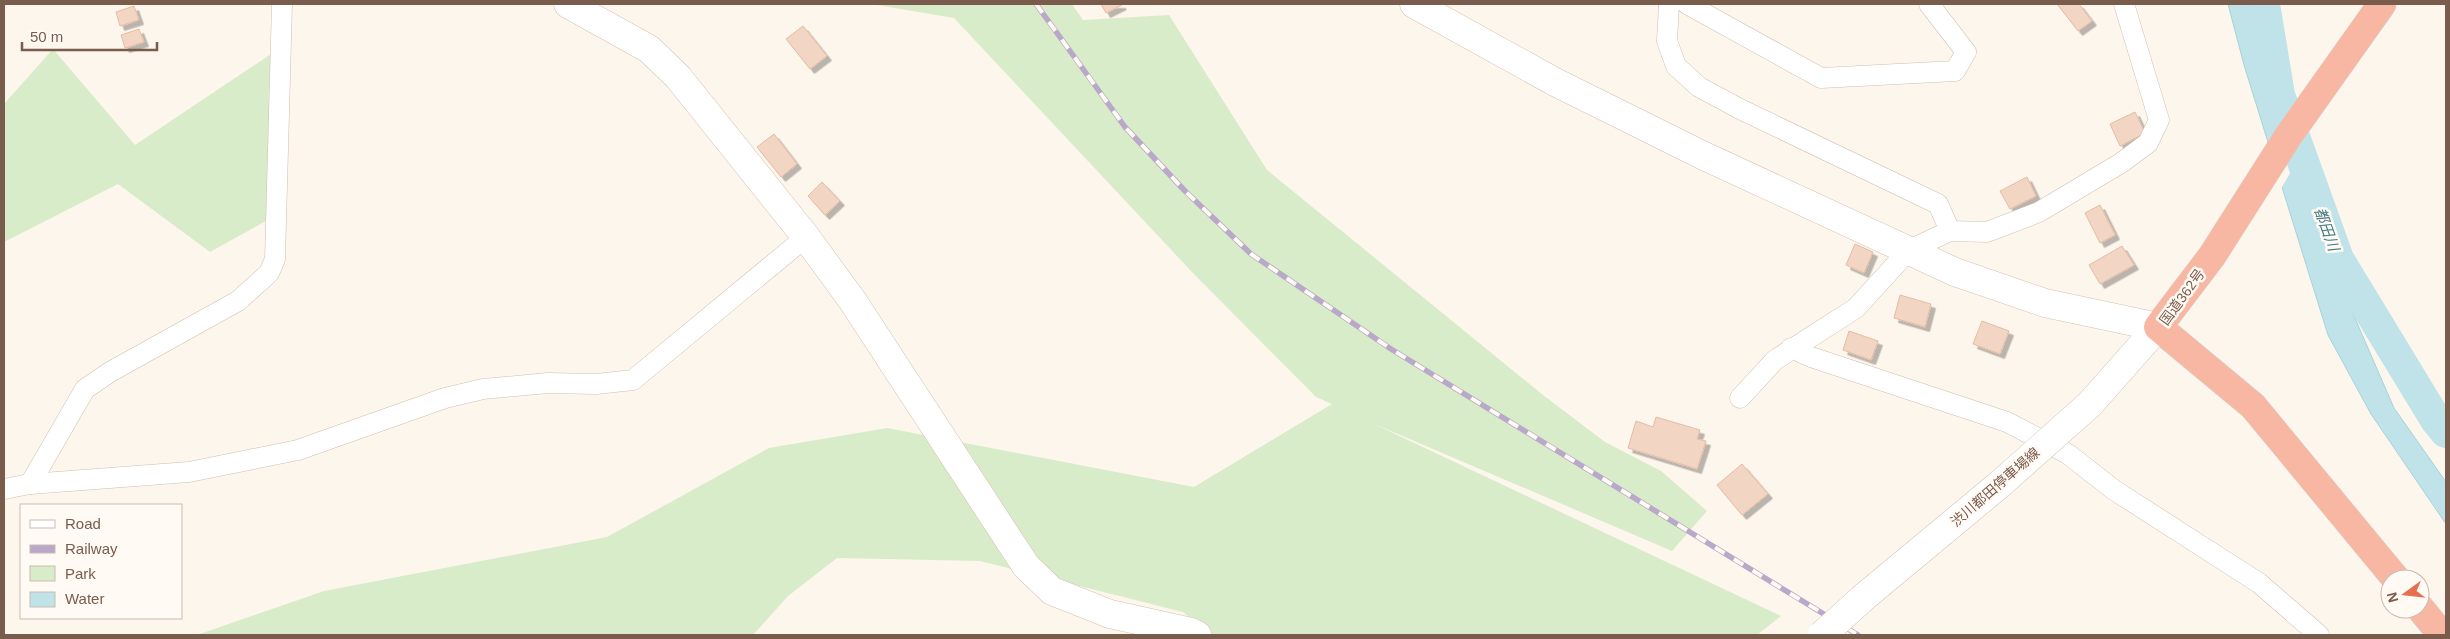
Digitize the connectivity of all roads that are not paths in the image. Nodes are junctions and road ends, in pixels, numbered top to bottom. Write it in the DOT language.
graph roads {
  1 [pos="282,4"];
  2 [pos="568,4"];
  3 [pos="1414,4"];
  4 [pos="1670,4"];
  5 [pos="1687,4"];
  6 [pos="1929,4"];
  7 [pos="2124,4"];
  8 [pos="2382,4"];
  9 [pos="1950,231"];
  10 [pos="806,237"];
  11 [pos="1909,250"];
  12 [pos="2158,327"];
  13 [pos="1791,348"];
  14 [pos="1740,398"];
  15 [pos="30,484"];
  16 [pos="4,489"];
  17 [pos="2388,569"];
  18 [pos="2429,619"];
  19 [pos="1197,635"];
  20 [pos="1822,635"];
  21 [pos="2320,635"];
  22 [pos="2442,635"];
  1 -- 15 [label="street"];
  2 -- 10 [label="street"];
  3 -- 11 [label="street"];
  4 -- 9 [label="street"];
  5 -- 6 [label="street"];
  7 -- 9 [label="street"];
  8 -- 12 [label="highway, 国道362号"];
  9 -- 11 [label="street"];
  10 -- 15 [label="street"];
  10 -- 19 [label="street"];
  11 -- 12 [label="street"];
  11 -- 13 [label="street"];
  12 -- 17 [label="highway, 国道362号"];
  12 -- 20 [label="street, 渋川都田停車場線, bridge"];
  13 -- 14 [label="street"];
  13 -- 21 [label="street"];
  15 -- 16 [label="street"];
  18 -- 22 [label="highway"];
}
